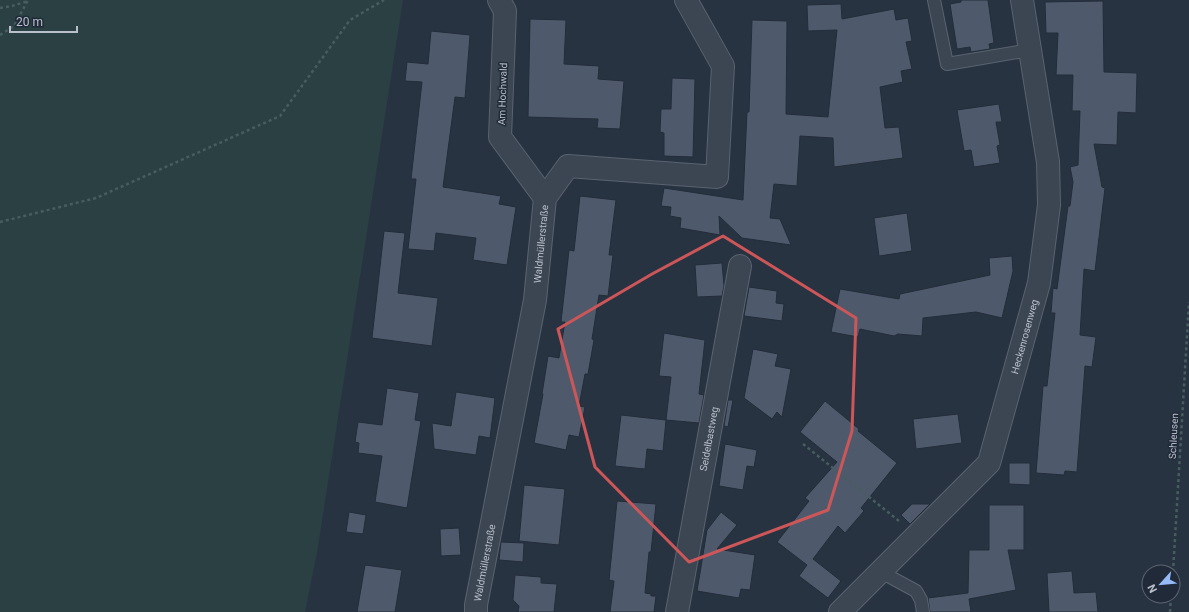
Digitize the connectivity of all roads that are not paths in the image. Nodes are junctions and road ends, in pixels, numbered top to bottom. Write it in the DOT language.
graph roads {
  1 [pos="499,0"];
  2 [pos="686,0"];
  3 [pos="934,0"];
  4 [pos="1022,0"];
  5 [pos="1030,50"];
  6 [pos="545,198"];
  7 [pos="740,266"];
  8 [pos="881,572"];
  9 [pos="476,612"];
  10 [pos="677,612"];
  11 [pos="840,612"];
  12 [pos="923,612"];
  1 -- 6 [label="street, Am Hochwald"];
  2 -- 6 [label="street, Waldmüllerstraße"];
  3 -- 5 [label="lane"];
  4 -- 5 [label="street, Heckenrosenweg"];
  5 -- 8 [label="street, Heckenrosenweg"];
  6 -- 9 [label="street, Waldmüllerstraße"];
  7 -- 10 [label="street, Seidelbastweg"];
  8 -- 11 [label="street, Heckenrosenweg"];
  8 -- 12 [label="lane"];
}
